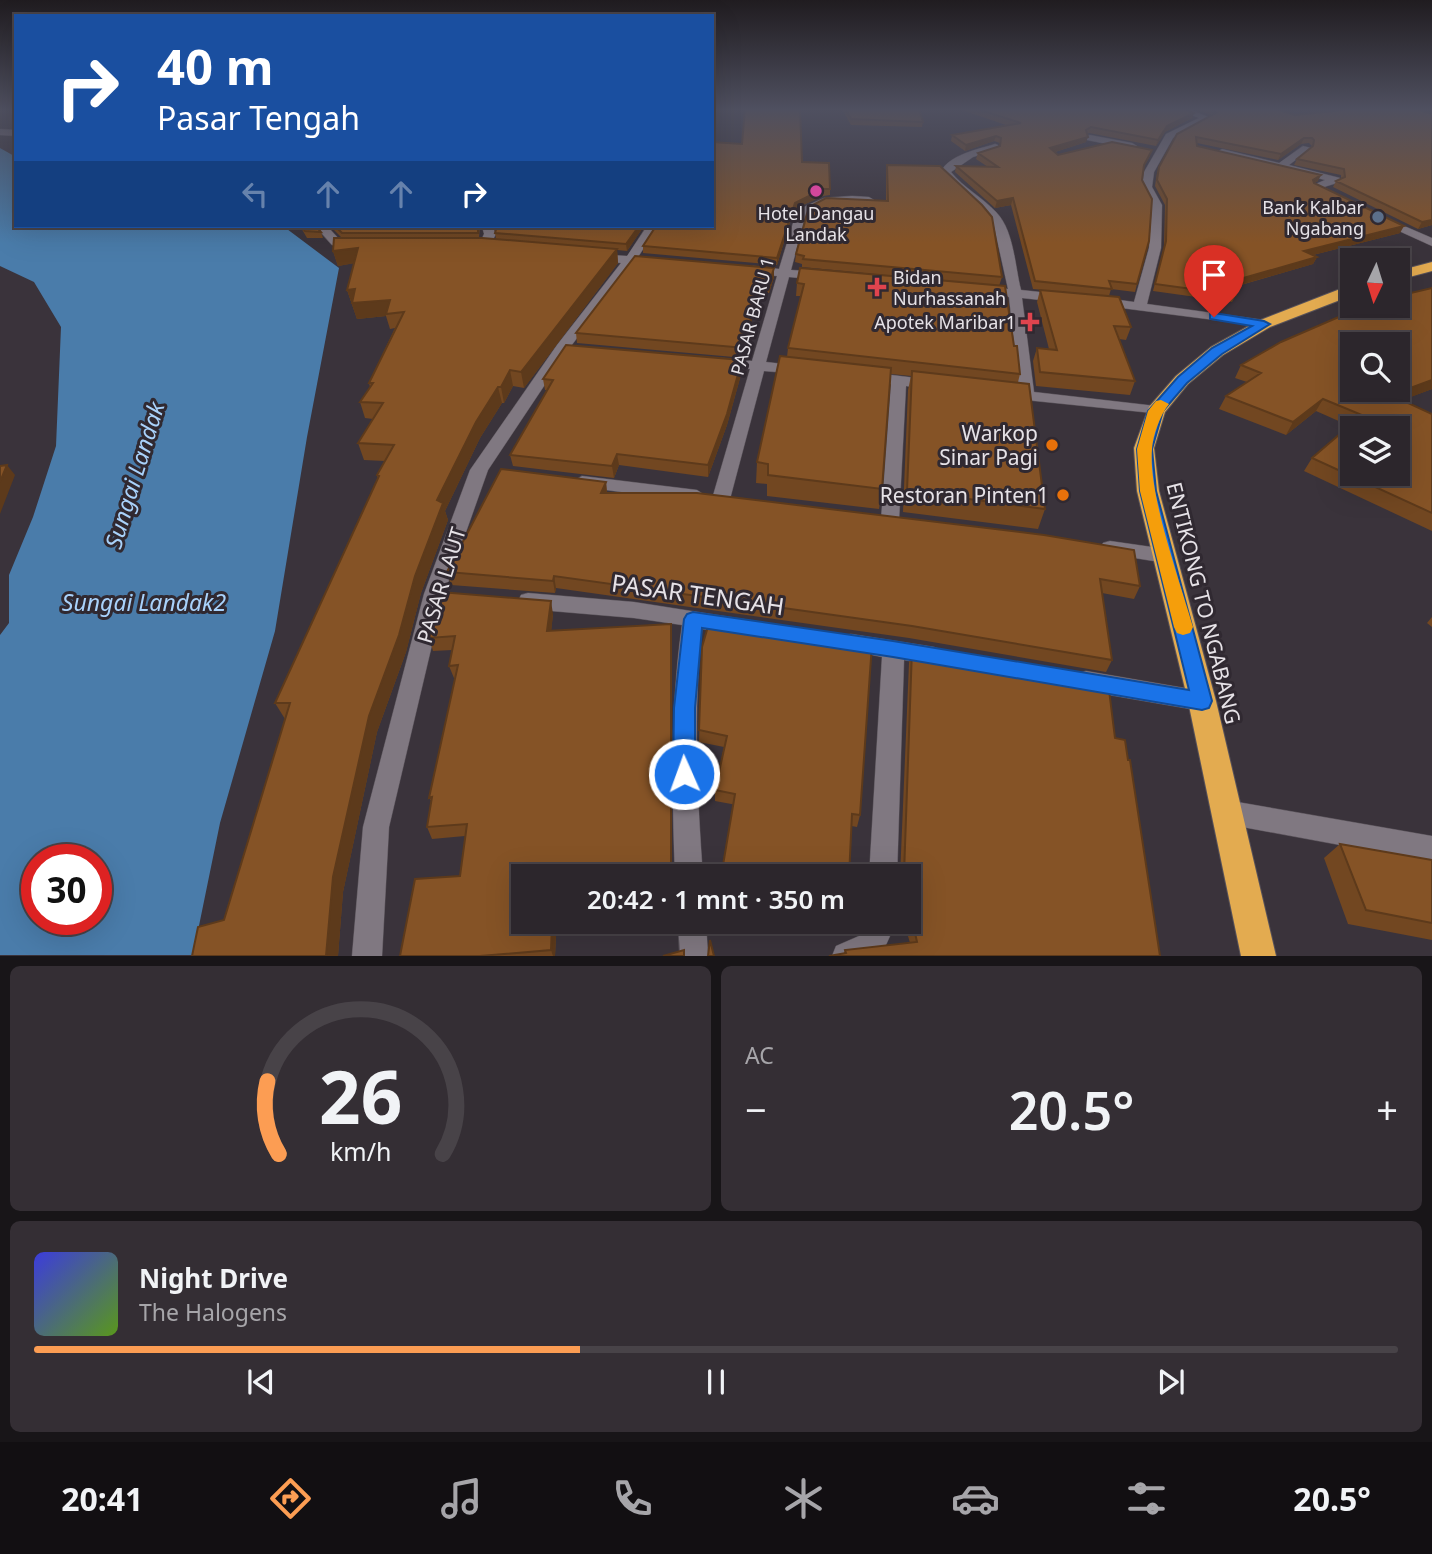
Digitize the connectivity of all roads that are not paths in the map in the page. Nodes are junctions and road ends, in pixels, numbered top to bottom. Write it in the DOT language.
graph roads {
  1 [pos="978,154"];
  2 [pos="1158,154"];
  3 [pos="1231,154"];
  4 [pos="1298,154"];
  5 [pos="1283,165"];
  6 [pos="869,200"];
  7 [pos="1348,204"];
  8 [pos="1372,215"];
  9 [pos="323,228"];
  10 [pos="488,228"];
  11 [pos="651,228"];
  12 [pos="1432,242"];
  13 [pos="373,246"];
  14 [pos="486,246"];
  15 [pos="577,255"];
  16 [pos="630,260"];
  17 [pos="672,264"];
  18 [pos="1432,266"];
  19 [pos="735,269"];
  20 [pos="1410,272"];
  21 [pos="784,273"];
  22 [pos="838,278"];
  23 [pos="975,290"];
  24 [pos="1015,293"];
  25 [pos="1340,294"];
  26 [pos="1140,305"];
  27 [pos="1264,324"];
  28 [pos="707,361"];
  29 [pos="760,366"];
  30 [pos="812,372"];
  31 [pos="849,376"];
  32 [pos="899,381"];
  33 [pos="950,387"];
  34 [pos="988,391"];
  35 [pos="1027,395"];
  36 [pos="1156,411"];
  37 [pos="479,470"];
  38 [pos="506,473"];
  39 [pos="560,479"];
  40 [pos="890,520"];
  41 [pos="1098,546"];
  42 [pos="1166,556"];
  43 [pos="434,594"];
  44 [pos="460,596"];
  45 [pos="514,600"];
  46 [pos="693,619"];
  47 [pos="800,635"];
  48 [pos="827,639"];
  49 [pos="893,649"];
  50 [pos="960,660"];
  51 [pos="1068,678"];
  52 [pos="1202,701"];
  53 [pos="1226,812"];
  54 [pos="1432,849"];
  55 [pos="688,864"];
  56 [pos="884,864"];
  57 [pos="692,934"];
  58 [pos="878,934"];
  59 [pos="693,955"];
  60 [pos="367,956"];
  61 [pos="712,956"];
  62 [pos="846,956"];
  63 [pos="1259,956"];
  1 -- 24 [label="street"];
  2 -- 26 [label="street"];
  3 -- 5 [label="street"];
  4 -- 5 [label="street"];
  5 -- 7 [label="street"];
  6 -- 21 [label="street, PASAR BARU 1"];
  8 -- 12 [label="street"];
  9 -- 13 [label="street"];
  10 -- 14 [label="street"];
  11 -- 16 [label="street, PASAR LAUT"];
  15 -- 16 [label="street"];
  16 -- 17 [label="street"];
  16 -- 37 [label="street, PASAR LAUT"];
  18 -- 20 [label="highway"];
  19 -- 21 [label="street"];
  21 -- 22 [label="street"];
  21 -- 29 [label="street, PASAR BARU 1"];
  23 -- 24 [label="street"];
  24 -- 26 [label="street"];
  24 -- 35 [label="street"];
  25 -- 27 [label="highway, ENTIKONG TO NGABANG"];
  26 -- 27 [label="street"];
  27 -- 36 [label="highway, ENTIKONG TO NGABANG"];
  28 -- 29 [label="street"];
  29 -- 30 [label="street"];
  29 -- 39 [label="street, PASAR BARU 1"];
  31 -- 32 [label="street"];
  32 -- 33 [label="street"];
  32 -- 40 [label="street"];
  34 -- 35 [label="street"];
  35 -- 36 [label="street"];
  36 -- 42 [label="highway, ENTIKONG TO NGABANG"];
  37 -- 38 [label="street"];
  37 -- 43 [label="street, PASAR LAUT"];
  41 -- 42 [label="street"];
  42 -- 52 [label="highway, ENTIKONG TO NGABANG"];
  43 -- 44 [label="street"];
  43 -- 60 [label="street, PASAR LAUT"];
  45 -- 46 [label="street, PASAR TENGAH"];
  46 -- 47 [label="street, PASAR TENGAH"];
  46 -- 55 [label="street"];
  48 -- 49 [label="street"];
  49 -- 50 [label="street"];
  49 -- 56 [label="street"];
  51 -- 52 [label="street"];
  52 -- 53 [label="highway, ENTIKONG TO NGABANG"];
  53 -- 54 [label="street"];
  53 -- 63 [label="highway, ENTIKONG TO NGABANG"];
  57 -- 59 [label="street"];
  58 -- 62 [label="street"];
  59 -- 61 [label="street"];
}
